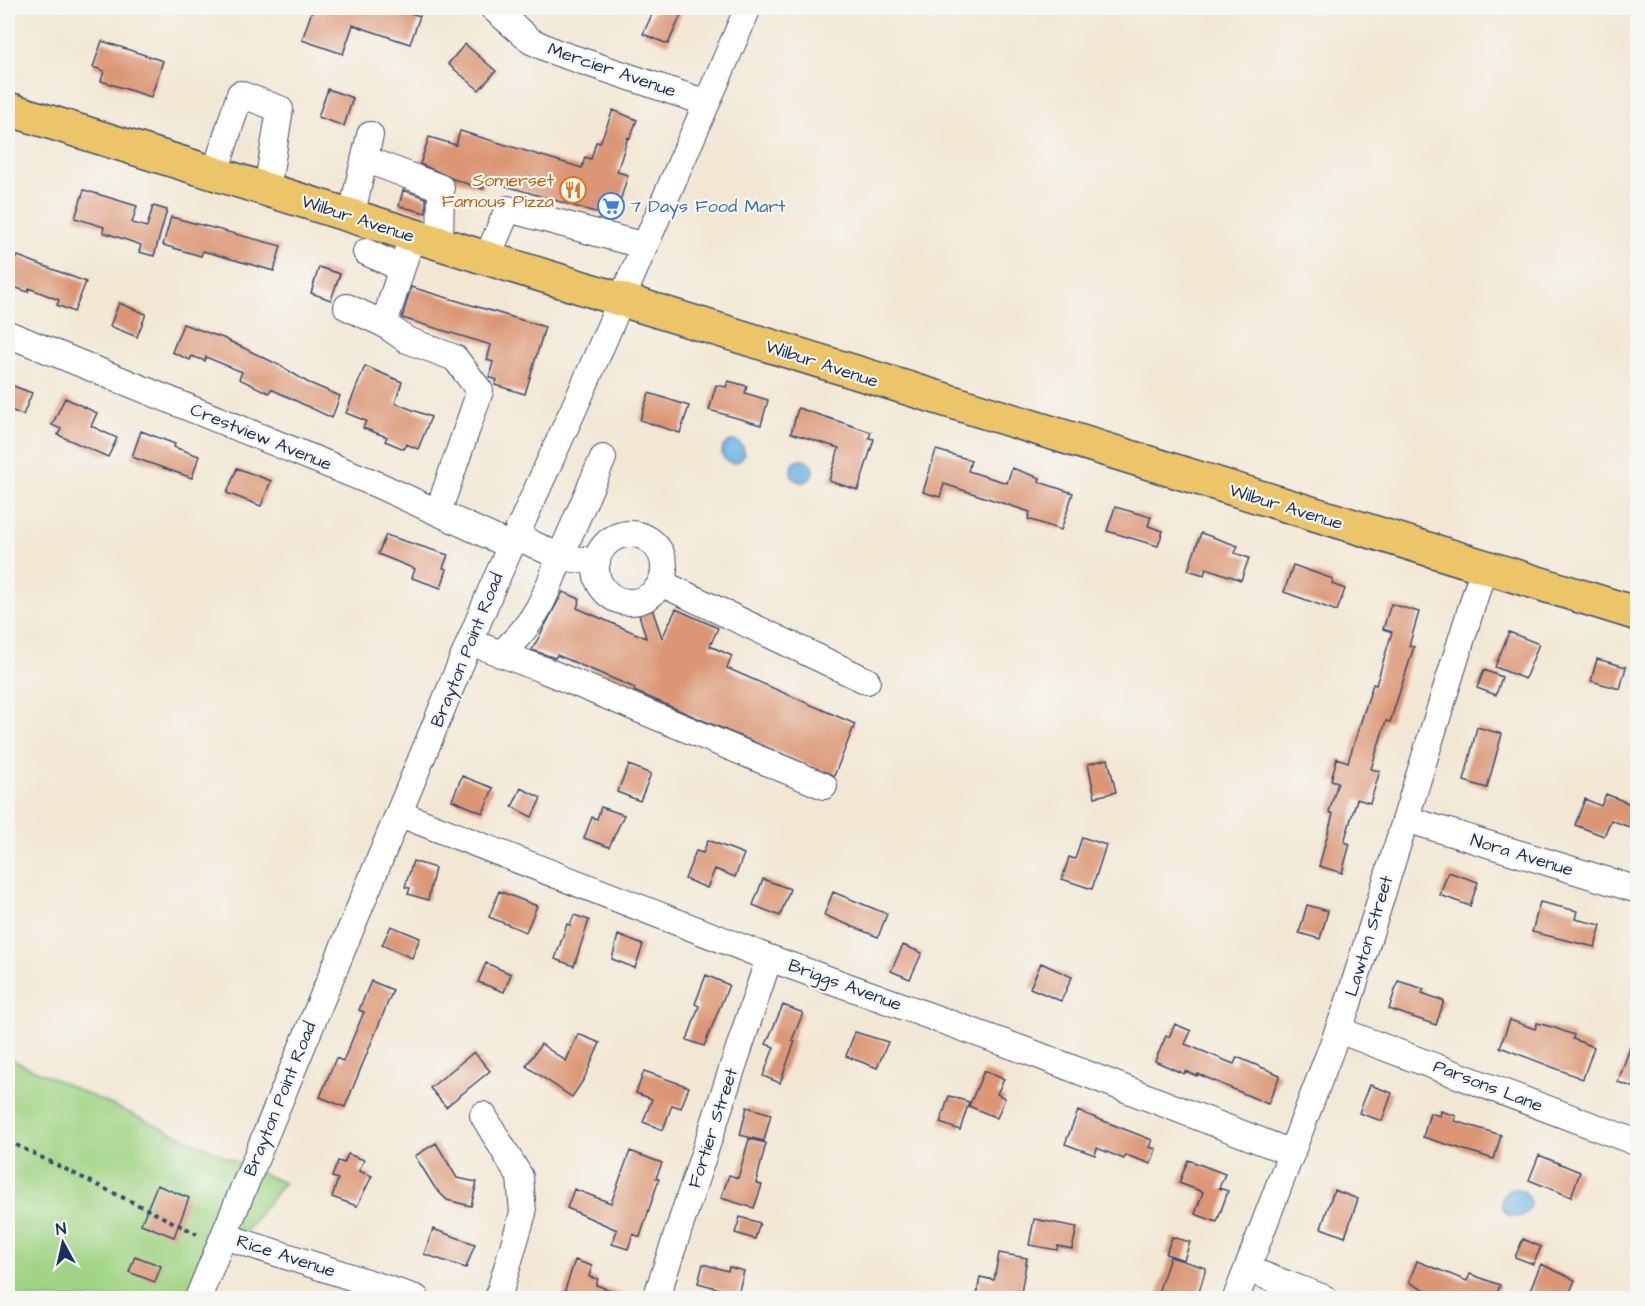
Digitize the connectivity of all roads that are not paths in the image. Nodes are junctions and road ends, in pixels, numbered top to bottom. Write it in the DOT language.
graph roads {
  1 [pos="493,8"];
  2 [pos="748,8"];
  3 [pos="707,103"];
  4 [pos="8,109"];
  5 [pos="215,173"];
  6 [pos="267,190"];
  7 [pos="351,217"];
  8 [pos="426,241"];
  9 [pos="645,246"];
  10 [pos="366,252"];
  11 [pos="486,260"];
  12 [pos="402,268"];
  13 [pos="622,299"];
  14 [pos="347,307"];
  15 [pos="384,324"];
  16 [pos="8,334"];
  17 [pos="603,458"];
  18 [pos="438,512"];
  19 [pos="513,541"];
  20 [pos="560,557"];
  21 [pos="597,562"];
  22 [pos="1484,567"];
  23 [pos="661,583"];
  24 [pos="1638,614"];
  25 [pos="470,642"];
  26 [pos="500,654"];
  27 [pos="867,681"];
  28 [pos="824,786"];
  29 [pos="400,814"];
  30 [pos="1406,819"];
  31 [pos="1638,890"];
  32 [pos="769,958"];
  33 [pos="1338,1030"];
  34 [pos="483,1115"];
  35 [pos="1638,1143"];
  36 [pos="1292,1153"];
  37 [pos="224,1236"];
  38 [pos="1247,1269"];
  39 [pos="198,1299"];
  40 [pos="416,1299"];
  41 [pos="498,1299"];
  42 [pos="656,1299"];
  43 [pos="1236,1299"];
  44 [pos="1324,1299"];
  1 -- 3 [label="street, Mercier Avenue"];
  2 -- 3 [label="street, Brayton Point Road"];
  3 -- 9 [label="street, Brayton Point Road"];
  4 -- 5 [label="main road, Wilbur Avenue"];
  5 -- 6 [label="main road, Wilbur Avenue"];
  5 -- 6 [label="street"];
  6 -- 7 [label="main road, Wilbur Avenue"];
  7 -- 8 [label="main road, Wilbur Avenue"];
  7 -- 8 [label="street"];
  8 -- 11 [label="main road, Wilbur Avenue"];
  8 -- 12 [label="street"];
  9 -- 11 [label="street"];
  9 -- 13 [label="street, Brayton Point Road"];
  10 -- 12 [label="street"];
  11 -- 13 [label="main road, Wilbur Avenue"];
  12 -- 15 [label="street"];
  13 -- 19 [label="street, Brayton Point Road"];
  13 -- 22 [label="main road, Wilbur Avenue"];
  14 -- 15 [label="street"];
  15 -- 18 [label="street"];
  16 -- 18 [label="street, Crestview Avenue"];
  17 -- 20 [label="street"];
  18 -- 19 [label="street, Crestview Avenue"];
  19 -- 20 [label="street, Crestview Avenue"];
  19 -- 25 [label="street, Brayton Point Road"];
  20 -- 21 [label="street, Crestview Avenue"];
  20 -- 26 [label="street"];
  21 -- 23 [label="street"];
  21 -- 23 [label="street"];
  22 -- 24 [label="main road, Wilbur Avenue"];
  22 -- 30 [label="street, Lawton Street"];
  23 -- 27 [label="street"];
  25 -- 26 [label="street"];
  25 -- 29 [label="street, Brayton Point Road"];
  26 -- 28 [label="street"];
  29 -- 32 [label="street, Briggs Avenue"];
  29 -- 37 [label="street, Brayton Point Road"];
  30 -- 31 [label="street, Nora Avenue"];
  30 -- 33 [label="street, Lawton Street"];
  32 -- 36 [label="street, Briggs Avenue"];
  32 -- 42 [label="street, Fortier Street"];
  33 -- 35 [label="street, Parsons Lane"];
  33 -- 36 [label="street, Lawton Street"];
  34 -- 41 [label="street"];
  36 -- 38 [label="street, Lawton Street"];
  37 -- 39 [label="street, Brayton Point Road"];
  37 -- 40 [label="street, Rice Avenue"];
  38 -- 43 [label="street, Lawton Street"];
  38 -- 44 [label="street"];
}
